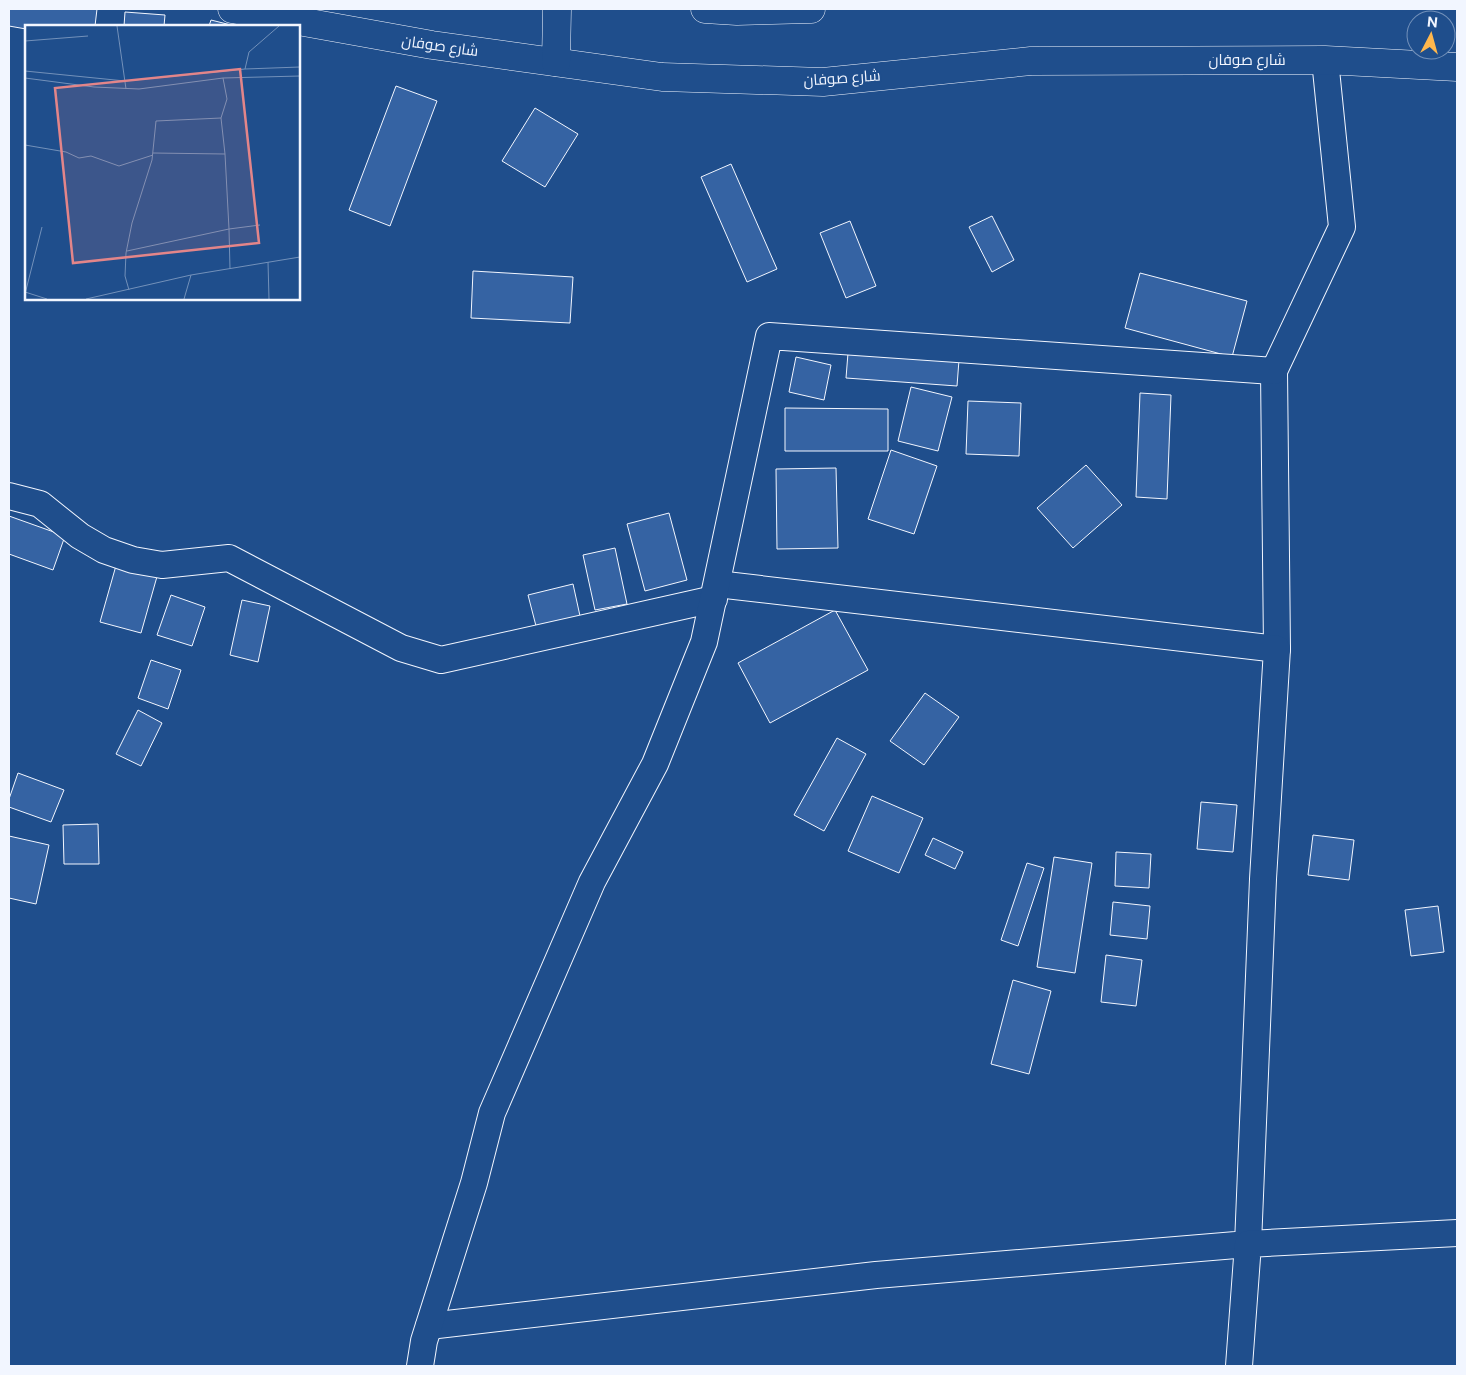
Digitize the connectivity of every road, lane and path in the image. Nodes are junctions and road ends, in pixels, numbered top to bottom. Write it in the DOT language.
graph roads {
  1 [pos="232,9"];
  2 [pos="557,9"];
  3 [pos="705,9"];
  4 [pos="811,9"];
  5 [pos="1325,60"];
  6 [pos="556,62"];
  7 [pos="1457,67"];
  8 [pos="1274,371"];
  9 [pos="9,496"];
  10 [pos="715,592"];
  11 [pos="1277,648"];
  12 [pos="1457,1234"];
  13 [pos="1248,1244"];
  14 [pos="429,1326"];
  15 [pos="420,1366"];
  16 [pos="1239,1366"];
  1 -- 6 [label="street, شارع صوفان"];
  2 -- 6 [label="street"];
  3 -- 4 [label="street"];
  5 -- 6 [label="street, شارع صوفان"];
  5 -- 7 [label="street, شارع صوفان"];
  5 -- 8 [label="street"];
  8 -- 10 [label="street"];
  8 -- 11 [label="street"];
  9 -- 10 [label="street"];
  10 -- 11 [label="street"];
  10 -- 14 [label="street"];
  11 -- 13 [label="street"];
  12 -- 13 [label="street"];
  13 -- 14 [label="street"];
  13 -- 16 [label="street"];
  14 -- 15 [label="street"];
}
